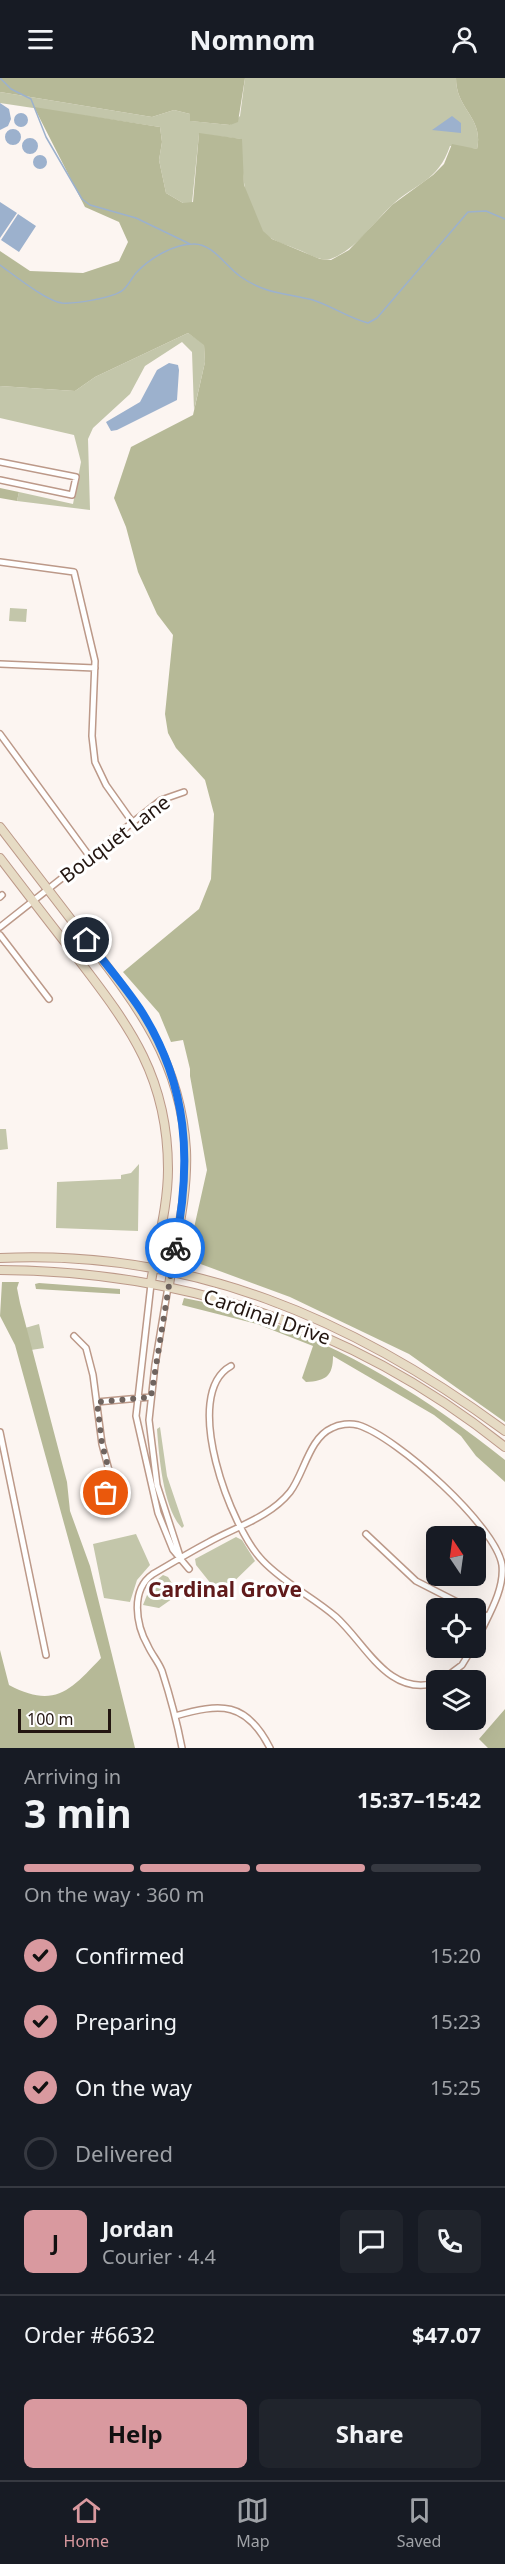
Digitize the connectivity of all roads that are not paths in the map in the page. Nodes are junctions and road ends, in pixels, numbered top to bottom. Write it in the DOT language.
graph roads {
  1 [pos="0,462"];
  2 [pos="0,480"];
  3 [pos="0,562"];
  4 [pos="0,664"];
  5 [pos="95,668"];
  6 [pos="0,734"];
  7 [pos="184,792"];
  8 [pos="133,823"];
  9 [pos="0,827"];
  10 [pos="90,857"];
  11 [pos="0,858"];
  12 [pos="48,889"];
  13 [pos="33,900"];
  14 [pos="0,927"];
  15 [pos="0,935"];
  16 [pos="49,999"];
  17 [pos="0,1258"];
  18 [pos="154,1266"];
  19 [pos="171,1269"];
  20 [pos="0,1270"];
  21 [pos="151,1282"];
  22 [pos="169,1285"];
  23 [pos="74,1336"];
  24 [pos="231,1365"];
  25 [pos="151,1397"];
  26 [pos="137,1398"];
  27 [pos="97,1402"];
  28 [pos="505,1431"];
  29 [pos="0,1432"];
  30 [pos="505,1447"];
  31 [pos="106,1493"];
  32 [pos="239,1527"];
  33 [pos="366,1534"];
  34 [pos="180,1558"];
  35 [pos="189,1569"];
  36 [pos="446,1598"];
  37 [pos="487,1616"];
  38 [pos="46,1655"];
  39 [pos="466,1658"];
  40 [pos="455,1670"];
  41 [pos="426,1685"];
  42 [pos="175,1716"];
  43 [pos="182,1748"];
  44 [pos="270,1748"];
  1 -- 2 [label="street"];
  3 -- 5 [label="street"];
  4 -- 5 [label="street"];
  5 -- 8 [label="street"];
  6 -- 10 [label="street"];
  7 -- 8 [label="street, Bouquet Lane"];
  8 -- 10 [label="street, Bouquet Lane"];
  9 -- 12 [label="main road"];
  10 -- 12 [label="street, Bouquet Lane"];
  11 -- 13 [label="main road"];
  12 -- 13 [label="street, Bouquet Lane"];
  12 -- 19 [label="main road"];
  13 -- 14 [label="street, Bouquet Lane"];
  13 -- 18 [label="main road"];
  15 -- 16 [label="street"];
  17 -- 18 [label="main road, Cardinal Drive"];
  18 -- 19 [label="main road, Cardinal Drive"];
  18 -- 21 [label="main road"];
  19 -- 22 [label="main road"];
  19 -- 28 [label="main road, Cardinal Drive"];
  20 -- 21 [label="main road, Cardinal Drive"];
  21 -- 22 [label="main road, Cardinal Drive"];
  21 -- 26 [label="street"];
  22 -- 25 [label="street"];
  22 -- 30 [label="main road, Cardinal Drive"];
  23 -- 27 [label="street"];
  24 -- 32 [label="street"];
  25 -- 26 [label="street"];
  25 -- 34 [label="street"];
  26 -- 27 [label="street"];
  26 -- 34 [label="street"];
  27 -- 31 [label="street"];
  29 -- 38 [label="street"];
  32 -- 34 [label="street"];
  32 -- 37 [label="street"];
  32 -- 41 [label="street"];
  33 -- 36 [label="street"];
  34 -- 35 [label="street"];
  34 -- 42 [label="street"];
  39 -- 40 [label="street"];
  42 -- 43 [label="street"];
  42 -- 44 [label="street"];
}
